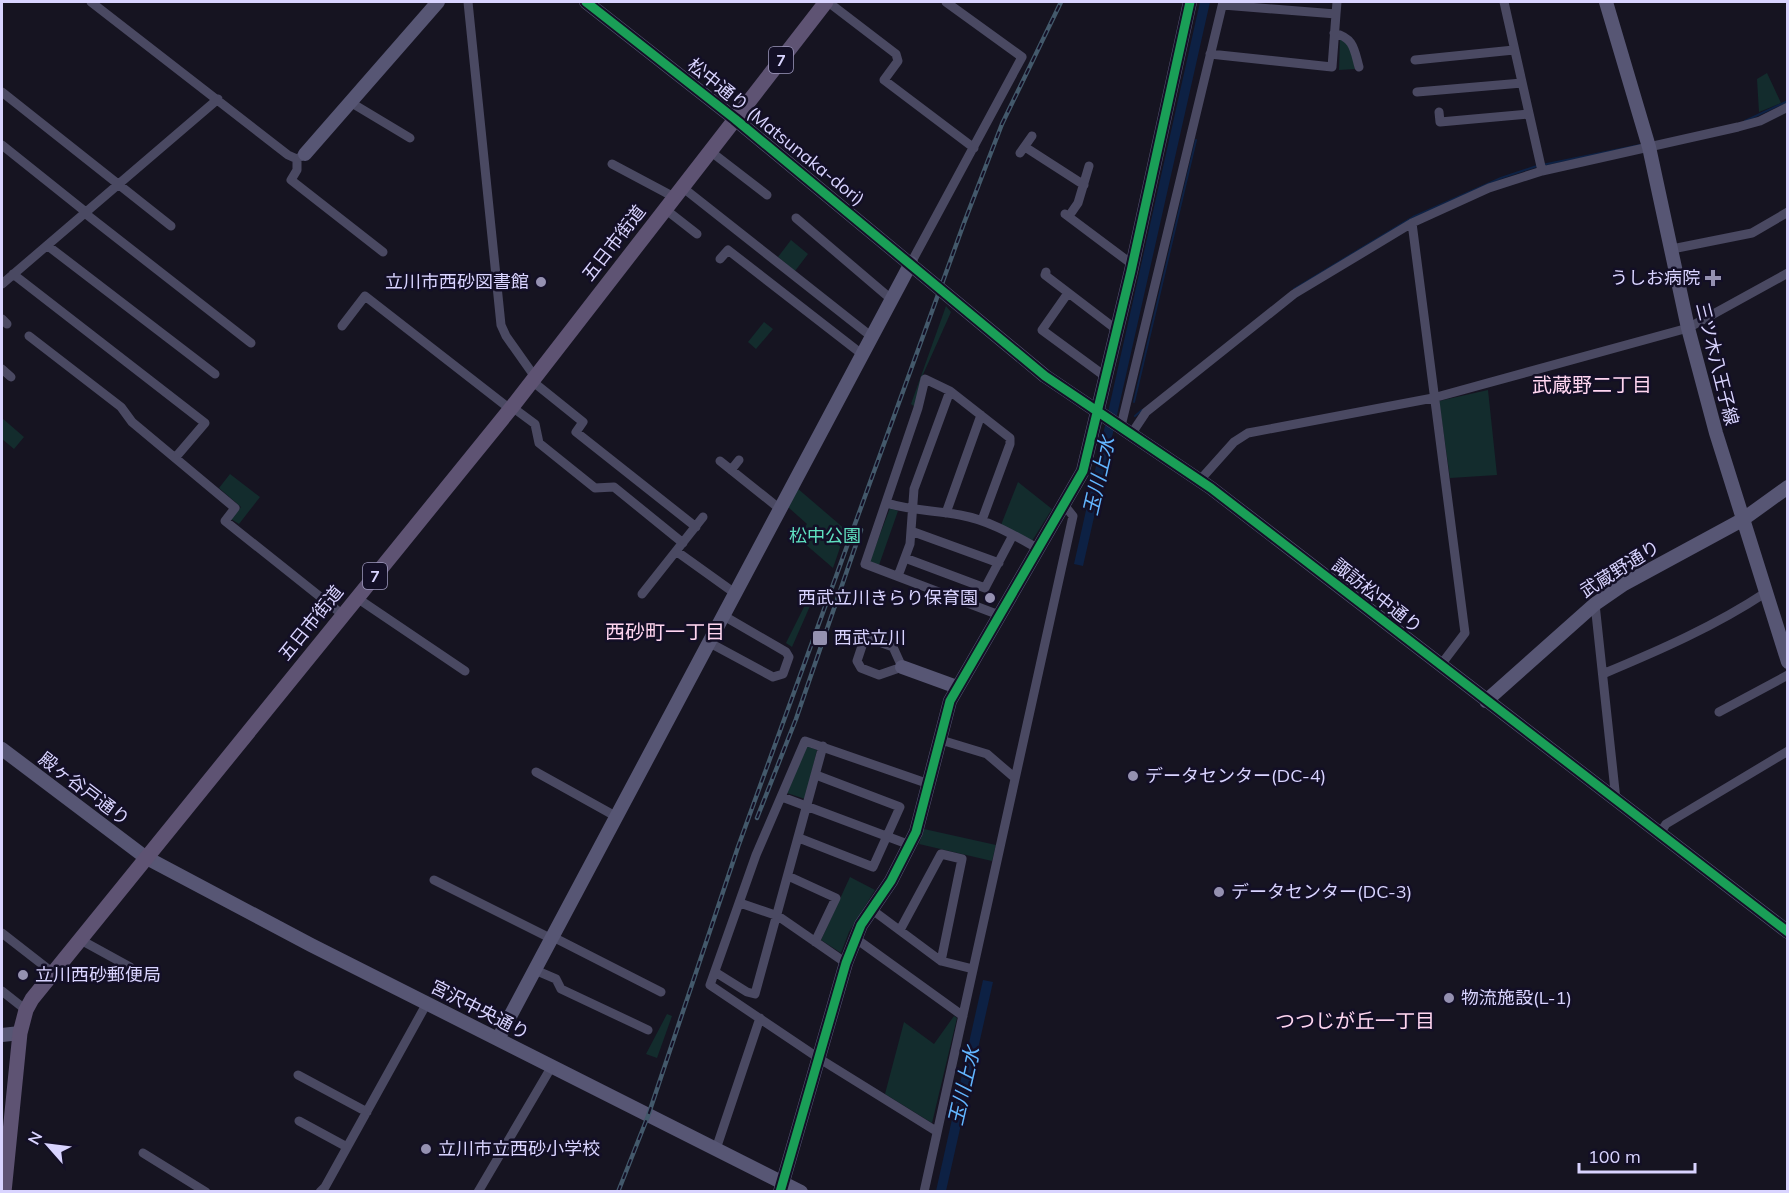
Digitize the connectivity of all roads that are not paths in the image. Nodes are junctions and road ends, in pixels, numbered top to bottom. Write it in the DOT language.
graph roads {
  1 [pos="91,2"];
  2 [pos="438,2"];
  3 [pos="468,2"];
  4 [pos="586,2"];
  5 [pos="827,2"];
  6 [pos="946,2"];
  7 [pos="1190,2"];
  8 [pos="1337,2"];
  9 [pos="1504,2"];
  10 [pos="1606,2"];
  11 [pos="1223,3"];
  12 [pos="1336,14"];
  13 [pos="1334,33"];
  14 [pos="1514,50"];
  15 [pos="1210,54"];
  16 [pos="1415,60"];
  17 [pos="1359,67"];
  18 [pos="1522,83"];
  19 [pos="2,92"];
  20 [pos="1417,92"];
  21 [pos="218,99"];
  22 [pos="351,102"];
  23 [pos="1788,107"];
  24 [pos="1439,112"];
  25 [pos="1529,114"];
  26 [pos="735,119"];
  27 [pos="1032,136"];
  28 [pos="410,138"];
  29 [pos="2,146"];
  30 [pos="1649,147"];
  31 [pos="974,148"];
  32 [pos="710,151"];
  33 [pos="301,156"];
  34 [pos="612,164"];
  35 [pos="1089,166"];
  36 [pos="1541,167"];
  37 [pos="119,185"];
  38 [pos="1084,185"];
  39 [pos="767,195"];
  40 [pos="674,197"];
  41 [pos="1788,212"];
  42 [pos="86,214"];
  43 [pos="799,223"];
  44 [pos="1412,223"];
  45 [pos="171,226"];
  46 [pos="697,234"];
  47 [pos="48,246"];
  48 [pos="1672,249"];
  49 [pos="383,252"];
  50 [pos="720,258"];
  51 [pos="911,263"];
  52 [pos="1133,265"];
  53 [pos="1046,272"];
  54 [pos="1788,273"];
  55 [pos="13,274"];
  56 [pos="2,284"];
  57 [pos="943,291"];
  58 [pos="1068,293"];
  59 [pos="891,299"];
  60 [pos="342,326"];
  61 [pos="1688,328"];
  62 [pos="1117,330"];
  63 [pos="29,336"];
  64 [pos="872,337"];
  65 [pos="251,342"];
  66 [pos="863,355"];
  67 [pos="2,369"];
  68 [pos="215,374"];
  69 [pos="11,377"];
  70 [pos="1106,377"];
  71 [pos="534,379"];
  72 [pos="950,391"];
  73 [pos="1433,398"];
  74 [pos="511,408"];
  75 [pos="981,416"];
  76 [pos="1115,422"];
  77 [pos="175,458"];
  78 [pos="739,460"];
  79 [pos="720,461"];
  80 [pos="731,470"];
  81 [pos="1200,480"];
  82 [pos="1788,487"];
  83 [pos="886,503"];
  84 [pos="1064,505"];
  85 [pos="780,509"];
  86 [pos="912,510"];
  87 [pos="946,513"];
  88 [pos="704,517"];
  89 [pos="982,520"];
  90 [pos="1742,520"];
  91 [pos="696,527"];
  92 [pos="911,531"];
  93 [pos="1013,535"];
  94 [pos="683,543"];
  95 [pos="1037,548"];
  96 [pos="676,551"];
  97 [pos="905,558"];
  98 [pos="999,562"];
  99 [pos="898,576"];
  100 [pos="1765,593"];
  101 [pos="642,594"];
  102 [pos="736,594"];
  103 [pos="357,598"];
  104 [pos="1595,604"];
  105 [pos="343,615"];
  106 [pos="724,615"];
  107 [pos="999,615"];
  108 [pos="710,643"];
  109 [pos="1788,662"];
  110 [pos="898,666"];
  111 [pos="1440,666"];
  112 [pos="465,671"];
  113 [pos="1605,673"];
  114 [pos="1788,675"];
  115 [pos="957,687"];
  116 [pos="1486,701"];
  117 [pos="1719,712"];
  118 [pos="941,740"];
  119 [pos="823,746"];
  120 [pos="2,749"];
  121 [pos="1788,751"];
  122 [pos="536,772"];
  123 [pos="816,775"];
  124 [pos="1015,778"];
  125 [pos="929,784"];
  126 [pos="782,797"];
  127 [pos="1616,800"];
  128 [pos="807,806"];
  129 [pos="617,817"];
  130 [pos="1660,833"];
  131 [pos="888,837"];
  132 [pos="799,838"];
  133 [pos="910,845"];
  134 [pos="145,857"];
  135 [pos="788,876"];
  136 [pos="434,880"];
  137 [pos="740,903"];
  138 [pos="871,909"];
  139 [pos="778,916"];
  140 [pos="900,930"];
  141 [pos="1788,932"];
  142 [pos="2,933"];
  143 [pos="552,938"];
  144 [pos="855,938"];
  145 [pos="79,939"];
  146 [pos="815,942"];
  147 [pos="941,961"];
  148 [pos="846,963"];
  149 [pos="130,967"];
  150 [pos="973,969"];
  151 [pos="535,970"];
  152 [pos="52,972"];
  153 [pos="715,972"];
  154 [pos="2,991"];
  155 [pos="655,992"];
  156 [pos="427,1003"];
  157 [pos="26,1010"];
  158 [pos="963,1016"];
  159 [pos="760,1018"];
  160 [pos="648,1030"];
  161 [pos="20,1033"];
  162 [pos="2,1035"];
  163 [pos="498,1039"];
  164 [pos="820,1059"];
  165 [pos="552,1066"];
  166 [pos="298,1075"];
  167 [pos="367,1112"];
  168 [pos="299,1121"];
  169 [pos="936,1131"];
  170 [pos="348,1147"];
  171 [pos="716,1149"];
  172 [pos="143,1153"];
  173 [pos="782,1187"];
  174 [pos="326,1190"];
  175 [pos="4,1191"];
  176 [pos="206,1191"];
  177 [pos="478,1191"];
  178 [pos="801,1191"];
  179 [pos="924,1191"];
  1 -- 21 [label="street"];
  2 -- 22 [label="street"];
  3 -- 71 [label="street"];
  4 -- 26 [label="street, 松中通り (Matsunaka-dori)"];
  5 -- 26 [label="main road, 五日市街道 / 7"];
  5 -- 31 [label="street"];
  6 -- 31 [label="street"];
  7 -- 52 [label="street"];
  8 -- 12 [label="street"];
  9 -- 14 [label="street"];
  10 -- 30 [label="street, 三ツ木八王子線"];
  11 -- 12 [label="street"];
  11 -- 15 [label="street"];
  12 -- 13 [label="street"];
  13 -- 15 [label="street"];
  13 -- 17 [label="street"];
  14 -- 16 [label="street"];
  14 -- 18 [label="street"];
  15 -- 76 [label="street"];
  18 -- 20 [label="street"];
  18 -- 25 [label="street"];
  19 -- 37 [label="street"];
  21 -- 33 [label="street"];
  21 -- 37 [label="street"];
  22 -- 28 [label="street"];
  22 -- 33 [label="street"];
  23 -- 30 [label="street"];
  24 -- 25 [label="street"];
  25 -- 36 [label="street"];
  26 -- 32 [label="main road, 五日市街道 / 7"];
  26 -- 51 [label="street, 松中通り (Matsunaka-dori)"];
  27 -- 38 [label="street"];
  29 -- 42 [label="street"];
  30 -- 36 [label="street"];
  30 -- 48 [label="street, 三ツ木八王子線"];
  31 -- 51 [label="street"];
  32 -- 39 [label="street"];
  32 -- 40 [label="main road, 五日市街道 / 7"];
  33 -- 49 [label="street"];
  34 -- 40 [label="street"];
  35 -- 38 [label="street"];
  36 -- 44 [label="street"];
  37 -- 42 [label="street"];
  37 -- 45 [label="street"];
  38 -- 52 [label="street"];
  40 -- 46 [label="street"];
  40 -- 64 [label="street"];
  40 -- 71 [label="main road, 五日市街道 / 7"];
  41 -- 48 [label="street"];
  42 -- 47 [label="street"];
  42 -- 65 [label="street"];
  43 -- 59 [label="street"];
  44 -- 73 [label="street"];
  44 -- 76 [label="street"];
  47 -- 55 [label="street"];
  47 -- 68 [label="street"];
  48 -- 61 [label="street, 三ツ木八王子線"];
  50 -- 66 [label="street"];
  51 -- 57 [label="street, 松中通り (Matsunaka-dori)"];
  51 -- 59 [label="street"];
  52 -- 62 [label="street"];
  53 -- 58 [label="street"];
  54 -- 61 [label="street"];
  55 -- 56 [label="street"];
  55 -- 77 [label="street"];
  57 -- 76 [label="street, 諏訪松中通り"];
  58 -- 62 [label="street"];
  58 -- 70 [label="street"];
  59 -- 64 [label="street"];
  60 -- 74 [label="street"];
  61 -- 73 [label="street"];
  61 -- 90 [label="street, 三ツ木八王子線"];
  62 -- 70 [label="street"];
  63 -- 77 [label="street"];
  64 -- 66 [label="street"];
  66 -- 85 [label="street"];
  67 -- 69 [label="street"];
  70 -- 76 [label="street"];
  71 -- 74 [label="main road, 五日市街道 / 7"];
  71 -- 91 [label="street"];
  72 -- 75 [label="street"];
  72 -- 83 [label="street"];
  72 -- 86 [label="street"];
  73 -- 81 [label="street"];
  73 -- 111 [label="street"];
  74 -- 94 [label="street"];
  74 -- 103 [label="main road, 五日市街道 / 7"];
  75 -- 87 [label="street"];
  75 -- 89 [label="street"];
  76 -- 81 [label="street, 諏訪松中通り"];
  76 -- 84 [label="street"];
  77 -- 105 [label="street"];
  78 -- 80 [label="street"];
  79 -- 80 [label="street"];
  80 -- 85 [label="street"];
  81 -- 111 [label="street, 諏訪松中通り"];
  82 -- 90 [label="street, 武蔵野通り"];
  83 -- 86 [label="street"];
  83 -- 99 [label="street"];
  84 -- 95 [label="street"];
  84 -- 124 [label="street"];
  85 -- 102 [label="street"];
  86 -- 87 [label="street"];
  86 -- 92 [label="street"];
  87 -- 89 [label="street"];
  88 -- 91 [label="street"];
  89 -- 93 [label="street"];
  90 -- 100 [label="street, 三ツ木八王子線"];
  90 -- 104 [label="street, 武蔵野通り"];
  91 -- 94 [label="street"];
  92 -- 97 [label="street"];
  92 -- 98 [label="street"];
  93 -- 95 [label="street"];
  93 -- 98 [label="street"];
  94 -- 96 [label="street"];
  95 -- 107 [label="street"];
  96 -- 101 [label="street"];
  96 -- 102 [label="street"];
  97 -- 98 [label="street"];
  97 -- 99 [label="street"];
  99 -- 107 [label="street"];
  100 -- 109 [label="street, 三ツ木八王子線"];
  100 -- 113 [label="street"];
  102 -- 106 [label="street"];
  103 -- 105 [label="main road, 五日市街道 / 7"];
  103 -- 112 [label="street"];
  104 -- 113 [label="street"];
  104 -- 116 [label="street, 武蔵野通り"];
  105 -- 134 [label="main road, 五日市街道 / 7"];
  106 -- 108 [label="street"];
  106 -- 108 [label="street"];
  107 -- 115 [label="street"];
  108 -- 129 [label="street"];
  110 -- 115 [label="street"];
  111 -- 116 [label="street, 諏訪松中通り"];
  113 -- 127 [label="street"];
  114 -- 117 [label="street"];
  115 -- 118 [label="street"];
  116 -- 127 [label="street, 諏訪松中通り"];
  118 -- 124 [label="street"];
  118 -- 125 [label="street"];
  119 -- 123 [label="street"];
  119 -- 125 [label="street"];
  119 -- 126 [label="street"];
  120 -- 134 [label="street, 殿ヶ谷戸通り"];
  121 -- 130 [label="street"];
  122 -- 129 [label="street"];
  123 -- 128 [label="street"];
  123 -- 131 [label="street"];
  124 -- 150 [label="street"];
  125 -- 133 [label="street"];
  126 -- 128 [label="street"];
  126 -- 137 [label="street"];
  127 -- 130 [label="street, 諏訪松中通り"];
  128 -- 131 [label="street"];
  128 -- 132 [label="street"];
  129 -- 143 [label="street"];
  130 -- 141 [label="street, 諏訪松中通り"];
  131 -- 132 [label="street"];
  131 -- 133 [label="street"];
  132 -- 135 [label="street"];
  133 -- 138 [label="street"];
  134 -- 145 [label="main road, 五日市街道 / 7"];
  134 -- 156 [label="street, 宮沢中央通り"];
  135 -- 139 [label="street"];
  135 -- 146 [label="street"];
  136 -- 143 [label="street"];
  137 -- 139 [label="street"];
  137 -- 153 [label="street"];
  138 -- 140 [label="street"];
  138 -- 144 [label="street"];
  139 -- 146 [label="street"];
  139 -- 153 [label="street"];
  140 -- 147 [label="street"];
  140 -- 147 [label="street"];
  142 -- 152 [label="street"];
  143 -- 151 [label="street"];
  143 -- 155 [label="street"];
  144 -- 148 [label="street"];
  144 -- 158 [label="street"];
  145 -- 149 [label="street"];
  145 -- 152 [label="main road, 五日市街道 / 7"];
  146 -- 148 [label="street"];
  147 -- 150 [label="street"];
  148 -- 164 [label="street"];
  150 -- 158 [label="street"];
  151 -- 160 [label="street"];
  151 -- 163 [label="street"];
  152 -- 157 [label="main road, 五日市街道 / 7"];
  153 -- 159 [label="street"];
  154 -- 157 [label="street"];
  156 -- 163 [label="street, 宮沢中央通り"];
  156 -- 167 [label="street"];
  157 -- 161 [label="main road, 五日市街道 / 7"];
  158 -- 169 [label="street"];
  159 -- 164 [label="street"];
  159 -- 171 [label="street"];
  161 -- 162 [label="street"];
  161 -- 175 [label="main road, 五日市街道 / 7"];
  163 -- 165 [label="street, 宮沢中央通り"];
  164 -- 169 [label="street"];
  164 -- 173 [label="street"];
  165 -- 171 [label="street, 宮沢中央通り"];
  165 -- 177 [label="street"];
  166 -- 167 [label="street"];
  167 -- 170 [label="street"];
  168 -- 170 [label="street"];
  169 -- 179 [label="street"];
  170 -- 174 [label="street"];
  171 -- 173 [label="street, 宮沢中央通り"];
  172 -- 176 [label="street"];
  173 -- 178 [label="street, 宮沢中央通り"];
}
